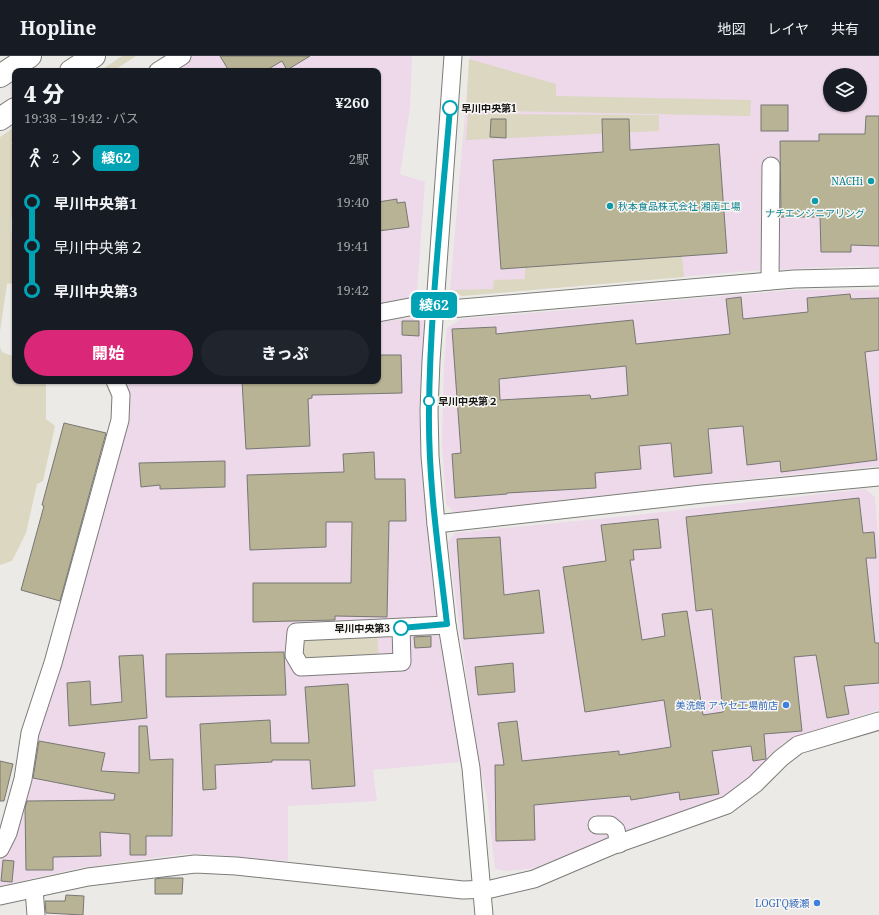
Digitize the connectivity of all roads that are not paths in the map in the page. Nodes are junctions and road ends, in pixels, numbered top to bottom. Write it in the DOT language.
graph roads {
  1 [pos="30,56"];
  2 [pos="94,56"];
  3 [pos="182,56"];
  4 [pos="453,56"];
  5 [pos="76,68"];
  6 [pos="163,68"];
  7 [pos="0,76"];
  8 [pos="12,111"];
  9 [pos="0,119"];
  10 [pos="771,166"];
  11 [pos="879,277"];
  12 [pos="770,281"];
  13 [pos="434,307"];
  14 [pos="381,312"];
  15 [pos="116,384"];
  16 [pos="879,477"];
  17 [pos="436,524"];
  18 [pos="447,624"];
  19 [pos="401,628"];
  20 [pos="879,721"];
  21 [pos="597,825"];
  22 [pos="619,844"];
  23 [pos="0,849"];
  24 [pos="34,889"];
  25 [pos="482,890"];
  26 [pos="0,896"];
  27 [pos="36,915"];
  28 [pos="484,915"];
  1 -- 7 [label="highway"];
  2 -- 5 [label="highway"];
  3 -- 6 [label="street"];
  4 -- 13 [label="street"];
  8 -- 9 [label="highway"];
  10 -- 12 [label="street"];
  11 -- 12 [label="street"];
  12 -- 13 [label="street"];
  13 -- 14 [label="street"];
  13 -- 17 [label="street"];
  15 -- 23 [label="street"];
  16 -- 17 [label="street"];
  17 -- 18 [label="street"];
  18 -- 19 [label="street"];
  18 -- 25 [label="street"];
  19 -- 19 [label="street"];
  20 -- 22 [label="street"];
  21 -- 22 [label="street"];
  22 -- 25 [label="street"];
  24 -- 25 [label="street"];
  24 -- 26 [label="street"];
  24 -- 27 [label="street"];
  25 -- 28 [label="street"];
}
